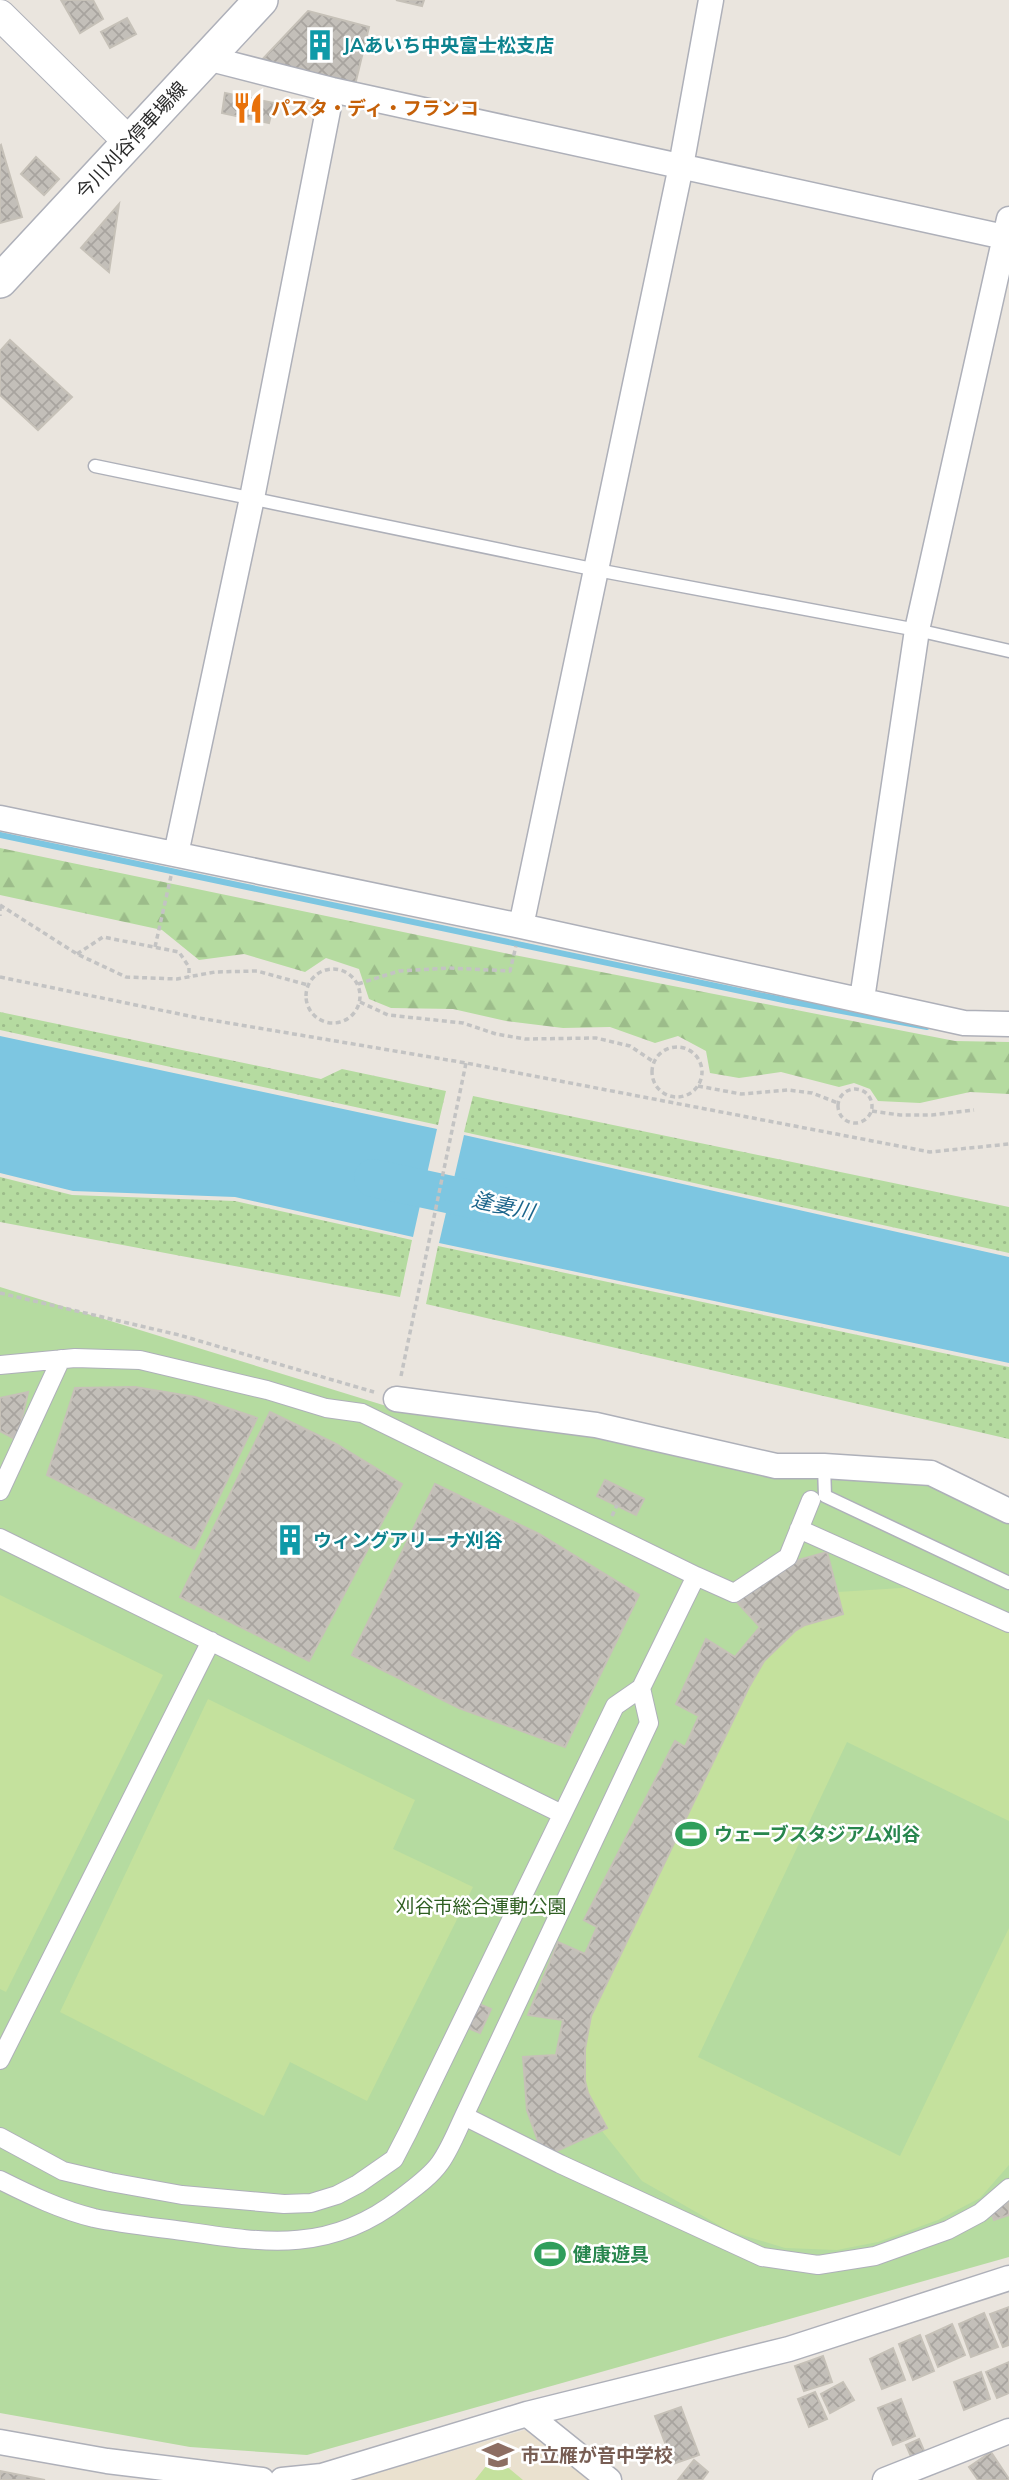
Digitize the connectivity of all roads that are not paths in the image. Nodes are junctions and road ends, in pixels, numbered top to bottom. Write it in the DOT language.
graph roads {
  1 [pos="261,0"];
  2 [pos="711,0"];
  3 [pos="0,15"];
  4 [pos="207,58"];
  5 [pos="332,90"];
  6 [pos="129,142"];
  7 [pos="681,166"];
  8 [pos="1008,232"];
  9 [pos="0,281"];
  10 [pos="95,466"];
  11 [pos="252,498"];
  12 [pos="597,570"];
  13 [pos="917,630"];
  14 [pos="1009,651"];
  15 [pos="0,818"];
  16 [pos="176,854"];
  17 [pos="521,926"];
  18 [pos="862,999"];
  19 [pos="1009,1024"];
  20 [pos="61,1359"];
  21 [pos="0,1365"];
  22 [pos="396,1399"];
  23 [pos="824,1466"];
  24 [pos="0,1491"];
  25 [pos="811,1500"];
  26 [pos="1009,1511"];
  27 [pos="799,1529"];
  28 [pos="0,1538"];
  29 [pos="696,1576"];
  30 [pos="1009,1583"];
  31 [pos="1009,1623"];
  32 [pos="211,1642"];
  33 [pos="641,1688"];
  34 [pos="562,1814"];
  35 [pos="0,2060"];
  36 [pos="464,2116"];
  37 [pos="0,2137"];
  38 [pos="0,2180"];
  39 [pos="1009,2188"];
  40 [pos="1009,2278"];
  41 [pos="527,2414"];
  42 [pos="1009,2431"];
  43 [pos="0,2442"];
  44 [pos="102,2470"];
  45 [pos="928,2472"];
  46 [pos="262,2480"];
  47 [pos="282,2480"];
  48 [pos="609,2480"];
  49 [pos="885,2480"];
  1 -- 4 [label="main road, 今川刈谷停車場線"];
  2 -- 7 [label="street"];
  3 -- 6 [label="street"];
  4 -- 5 [label="street"];
  4 -- 6 [label="main road, 今川刈谷停車場線"];
  5 -- 7 [label="street"];
  5 -- 11 [label="street"];
  6 -- 9 [label="main road, 今川刈谷停車場線"];
  7 -- 8 [label="street"];
  7 -- 12 [label="street"];
  8 -- 13 [label="street"];
  10 -- 11 [label="lane"];
  11 -- 12 [label="lane"];
  11 -- 16 [label="street"];
  12 -- 13 [label="lane"];
  12 -- 17 [label="street"];
  13 -- 14 [label="lane"];
  13 -- 18 [label="street"];
  15 -- 16 [label="street"];
  16 -- 17 [label="street"];
  17 -- 18 [label="street"];
  18 -- 19 [label="street"];
  20 -- 21 [label="street"];
  20 -- 24 [label="street"];
  20 -- 29 [label="street"];
  22 -- 23 [label="street"];
  23 -- 26 [label="street"];
  23 -- 30 [label="lane"];
  25 -- 27 [label="street"];
  27 -- 29 [label="street"];
  27 -- 31 [label="street"];
  28 -- 32 [label="street"];
  29 -- 33 [label="street"];
  32 -- 34 [label="street"];
  32 -- 35 [label="street"];
  33 -- 34 [label="street"];
  33 -- 36 [label="street"];
  34 -- 37 [label="street"];
  36 -- 38 [label="street"];
  36 -- 39 [label="street"];
  40 -- 41 [label="street"];
  41 -- 47 [label="street"];
  41 -- 48 [label="street"];
  42 -- 45 [label="street"];
  43 -- 44 [label="street"];
  44 -- 46 [label="street"];
  45 -- 49 [label="street"];
}
